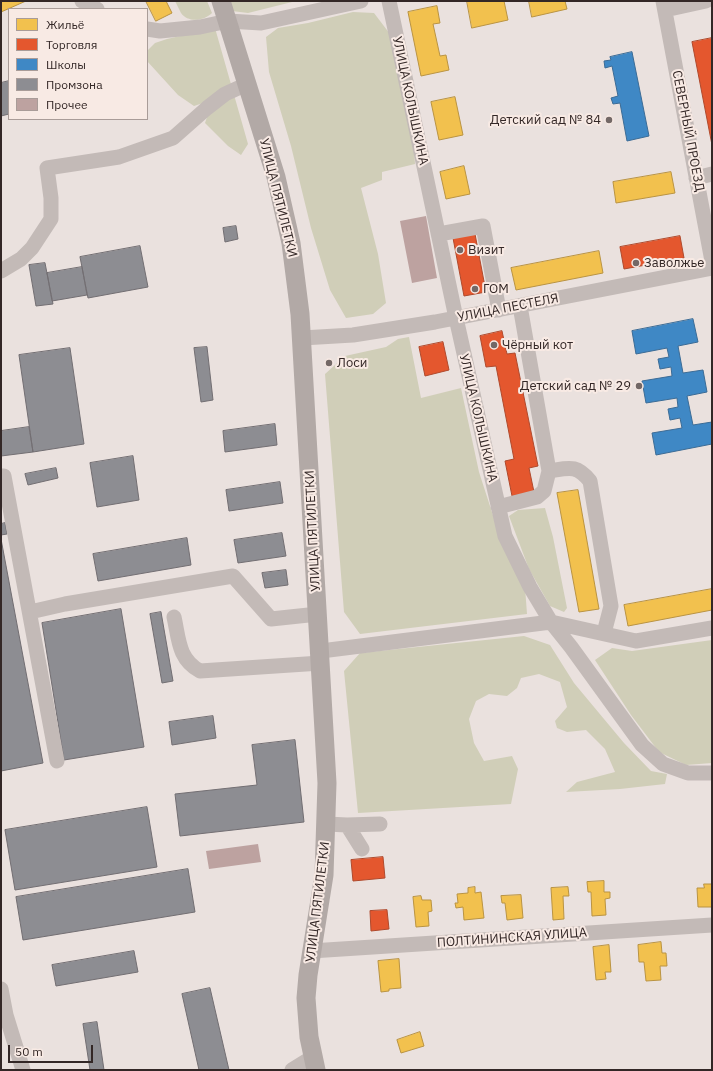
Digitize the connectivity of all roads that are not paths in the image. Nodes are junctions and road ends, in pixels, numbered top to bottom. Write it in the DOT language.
graph roads {
  1 [pos="82,1"];
  2 [pos="221,1"];
  3 [pos="361,1"];
  4 [pos="389,1"];
  5 [pos="706,1"];
  6 [pos="664,5"];
  7 [pos="95,8"];
  8 [pos="228,21"];
  9 [pos="148,29"];
  10 [pos="247,84"];
  11 [pos="712,174"];
  12 [pos="696,178"];
  13 [pos="439,234"];
  14 [pos="712,261"];
  15 [pos="712,268"];
  16 [pos="1,271"];
  17 [pos="520,306"];
  18 [pos="499,310"];
  19 [pos="456,318"];
  20 [pos="302,338"];
  21 [pos="549,471"];
  22 [pos="1,476"];
  23 [pos="498,507"];
  24 [pos="30,612"];
  25 [pos="318,614"];
  26 [pos="174,618"];
  27 [pos="551,622"];
  28 [pos="712,628"];
  29 [pos="604,633"];
  30 [pos="321,657"];
  31 [pos="57,761"];
  32 [pos="712,773"];
  33 [pos="327,824"];
  34 [pos="380,824"];
  35 [pos="347,825"];
  36 [pos="362,849"];
  37 [pos="712,924"];
  38 [pos="312,951"];
  39 [pos="1,989"];
  40 [pos="314,1063"];
  41 [pos="23,1070"];
  42 [pos="292,1070"];
  1 -- 7 [label="street"];
  2 -- 8 [label="main road, УЛИЦА ПЯТИЛЕТКИ"];
  3 -- 8 [label="street"];
  4 -- 13 [label="street, УЛИЦА КОЛЫШКИНА"];
  5 -- 6 [label="street"];
  6 -- 12 [label="street, СЕВЕРНЫЙ ПРОЕЗД"];
  8 -- 9 [label="street"];
  8 -- 10 [label="main road, УЛИЦА ПЯТИЛЕТКИ"];
  10 -- 16 [label="street"];
  10 -- 20 [label="main road, УЛИЦА ПЯТИЛЕТКИ"];
  11 -- 12 [label="street"];
  12 -- 14 [label="street, СЕВЕРНЫЙ ПРОЕЗД"];
  13 -- 18 [label="street"];
  13 -- 19 [label="street, УЛИЦА КОЛЫШКИНА"];
  15 -- 17 [label="street, УЛИЦА ПЕСТЕЛЯ"];
  17 -- 18 [label="street, УЛИЦА ПЕСТЕЛЯ"];
  17 -- 21 [label="street"];
  18 -- 19 [label="street, УЛИЦА ПЕСТЕЛЯ"];
  19 -- 20 [label="street, УЛИЦА ПЕСТЕЛЯ"];
  19 -- 23 [label="street, УЛИЦА КОЛЫШКИНА"];
  20 -- 25 [label="main road, УЛИЦА ПЯТИЛЕТКИ"];
  21 -- 23 [label="street"];
  21 -- 29 [label="street"];
  22 -- 24 [label="street"];
  23 -- 27 [label="street, УЛИЦА КОЛЫШКИНА"];
  24 -- 25 [label="street"];
  24 -- 31 [label="street"];
  25 -- 30 [label="main road, УЛИЦА ПЯТИЛЕТКИ"];
  26 -- 30 [label="street"];
  27 -- 29 [label="street"];
  27 -- 30 [label="street"];
  27 -- 32 [label="street, УЛИЦА КОЛЫШКИНА"];
  28 -- 29 [label="street"];
  30 -- 33 [label="main road, УЛИЦА ПЯТИЛЕТКИ"];
  33 -- 35 [label="street"];
  33 -- 38 [label="main road, УЛИЦА ПЯТИЛЕТКИ"];
  34 -- 35 [label="street"];
  35 -- 36 [label="street"];
  37 -- 38 [label="street, ПОЛТИНИНСКАЯ УЛИЦА"];
  38 -- 40 [label="main road, УЛИЦА ПЯТИЛЕТКИ"];
  39 -- 41 [label="street"];
  40 -- 42 [label="street"];
}
